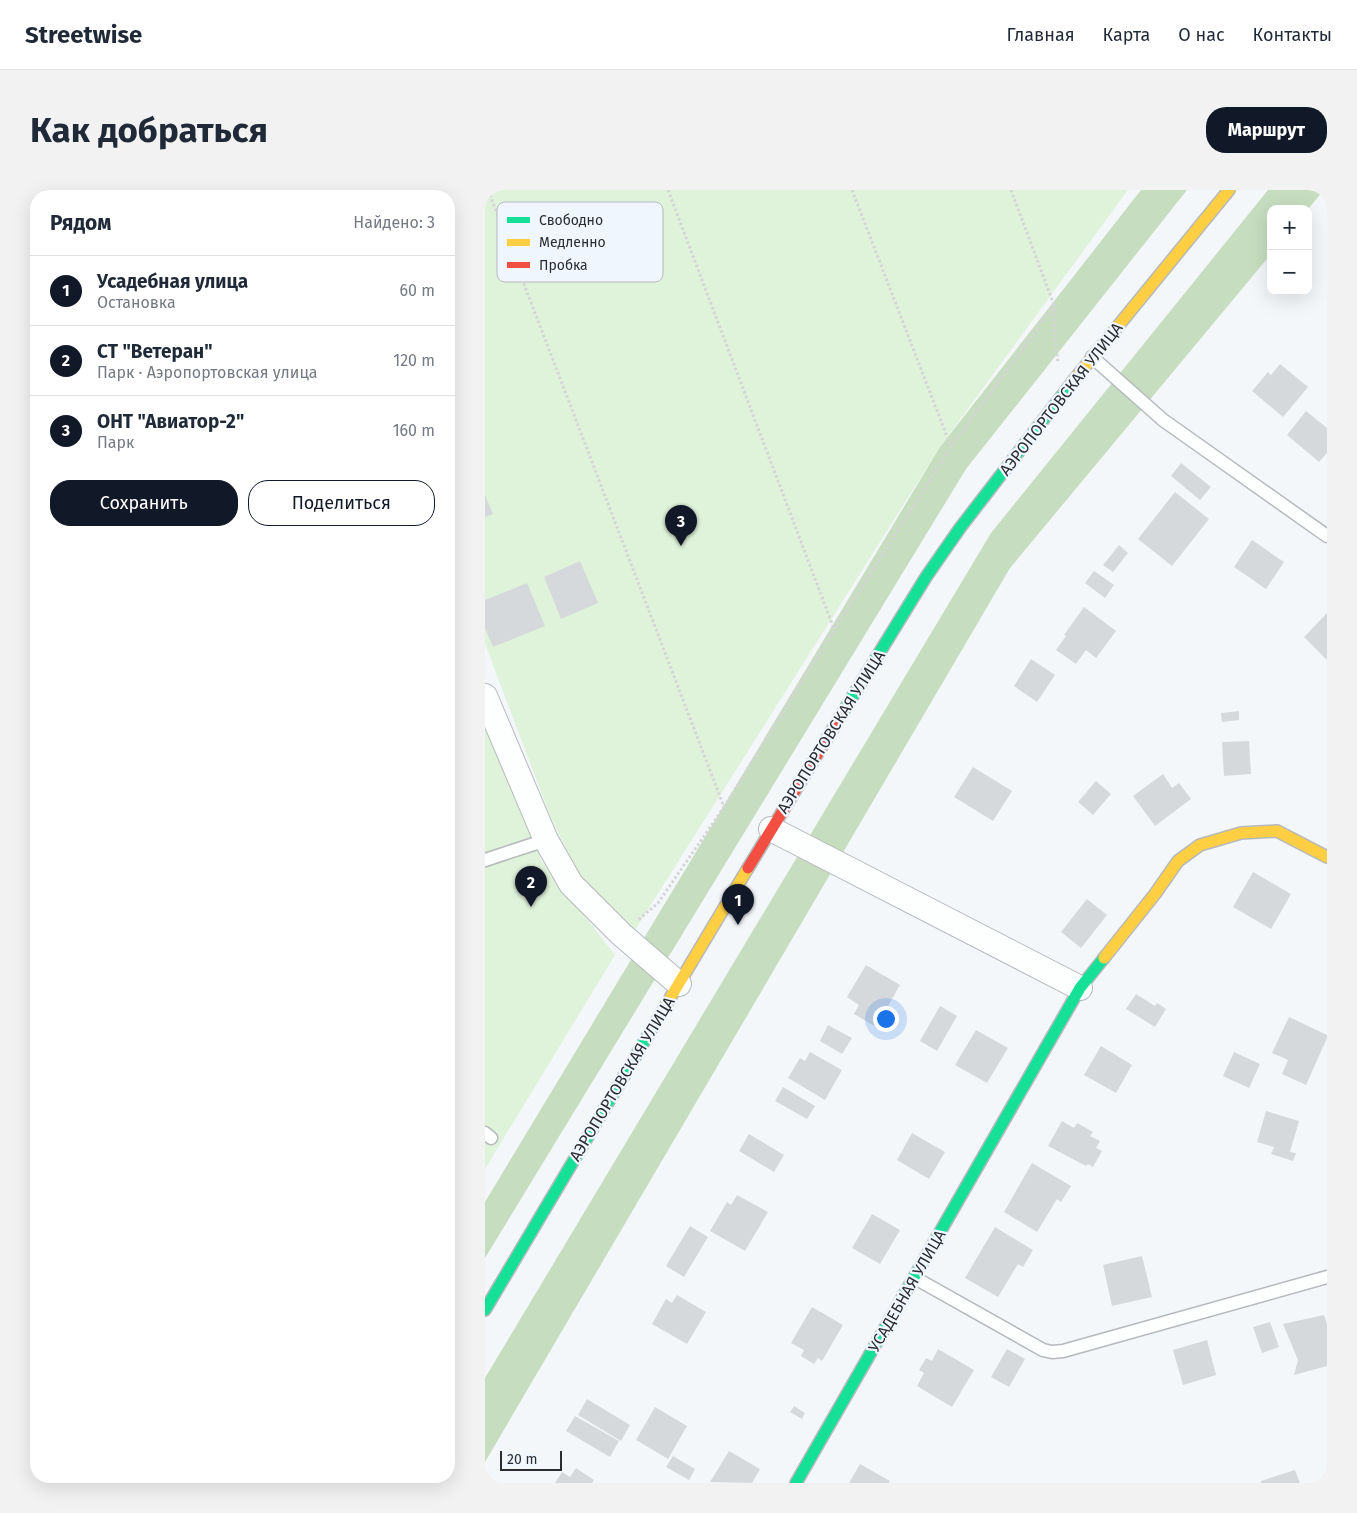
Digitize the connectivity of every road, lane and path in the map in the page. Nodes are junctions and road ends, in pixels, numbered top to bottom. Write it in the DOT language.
graph roads {
  1 [pos="488,190"];
  2 [pos="668,190"];
  3 [pos="853,190"];
  4 [pos="1011,190"];
  5 [pos="1229,190"];
  6 [pos="497,214"];
  7 [pos="523,282"];
  8 [pos="1054,305"];
  9 [pos="1092,357"];
  10 [pos="1064,392"];
  11 [pos="951,447"];
  12 [pos="1327,536"];
  13 [pos="834,630"];
  14 [pos="485,696"];
  15 [pos="724,807"];
  16 [pos="771,829"];
  17 [pos="546,840"];
  18 [pos="1327,857"];
  19 [pos="485,860"];
  20 [pos="621,934"];
  21 [pos="679,984"];
  22 [pos="1080,988"];
  23 [pos="1327,1277"];
  24 [pos="915,1278"];
  25 [pos="485,1310"];
  26 [pos="795,1483"];
  1 -- 6 [label="path"];
  2 -- 13 [label="path"];
  3 -- 11 [label="path"];
  4 -- 8 [label="path"];
  5 -- 9 [label="street, АЭРОПОРТОВСКАЯ УЛИЦА"];
  7 -- 15 [label="path"];
  8 -- 10 [label="path"];
  8 -- 11 [label="path"];
  9 -- 10 [label="street, АЭРОПОРТОВСКАЯ УЛИЦА"];
  9 -- 12 [label="lane"];
  10 -- 16 [label="street, АЭРОПОРТОВСКАЯ УЛИЦА"];
  11 -- 13 [label="path"];
  13 -- 15 [label="path"];
  14 -- 17 [label="street"];
  15 -- 20 [label="path"];
  16 -- 21 [label="street, АЭРОПОРТОВСКАЯ УЛИЦА"];
  16 -- 22 [label="street"];
  17 -- 19 [label="lane"];
  17 -- 20 [label="street"];
  18 -- 22 [label="street, УСАДЕБНАЯ УЛИЦА"];
  20 -- 21 [label="street"];
  21 -- 25 [label="street, АЭРОПОРТОВСКАЯ УЛИЦА"];
  22 -- 24 [label="street, УСАДЕБНАЯ УЛИЦА"];
  23 -- 24 [label="lane"];
  24 -- 26 [label="street, УСАДЕБНАЯ УЛИЦА"];
}
